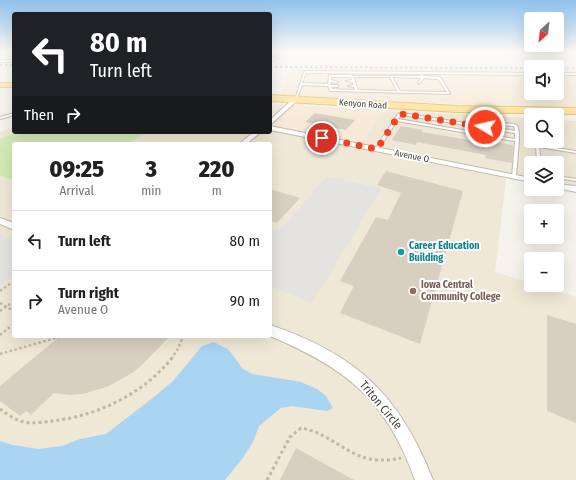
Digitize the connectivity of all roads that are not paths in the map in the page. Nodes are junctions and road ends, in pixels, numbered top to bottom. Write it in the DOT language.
graph roads {
  1 [pos="305,73"];
  2 [pos="351,73"];
  3 [pos="419,73"];
  4 [pos="464,73"];
  5 [pos="524,74"];
  6 [pos="564,74"];
  7 [pos="576,75"];
  8 [pos="391,77"];
  9 [pos="423,77"];
  10 [pos="354,81"];
  11 [pos="329,83"];
  12 [pos="419,83"];
  13 [pos="0,84"];
  14 [pos="301,84"];
  15 [pos="12,85"];
  16 [pos="0,88"];
  17 [pos="357,91"];
  18 [pos="399,92"];
  19 [pos="272,98"];
  20 [pos="296,99"];
  21 [pos="457,109"];
  22 [pos="576,111"];
  23 [pos="524,113"];
  24 [pos="0,114"];
  25 [pos="12,115"];
  26 [pos="564,115"];
  27 [pos="7,116"];
  28 [pos="576,116"];
  29 [pos="0,118"];
  30 [pos="396,120"];
  31 [pos="272,121"];
  32 [pos="485,127"];
  33 [pos="272,128"];
  34 [pos="517,132"];
  35 [pos="255,134"];
  36 [pos="517,140"];
  37 [pos="245,142"];
  38 [pos="377,149"];
  39 [pos="576,152"];
  40 [pos="538,156"];
  41 [pos="514,177"];
  42 [pos="564,178"];
  43 [pos="524,179"];
  44 [pos="576,180"];
  45 [pos="564,187"];
  46 [pos="576,189"];
  47 [pos="0,221"];
  48 [pos="12,226"];
  49 [pos="272,331"];
  50 [pos="424,480"];
  1 -- 14 [label="lane"];
  2 -- 10 [label="lane"];
  3 -- 9 [label="lane"];
  4 -- 5 [label="lane"];
  6 -- 7 [label="lane"];
  8 -- 9 [label="lane"];
  8 -- 10 [label="lane"];
  8 -- 18 [label="lane"];
  9 -- 12 [label="lane"];
  9 -- 18 [label="lane"];
  10 -- 10 [label="lane"];
  10 -- 11 [label="lane"];
  10 -- 17 [label="lane"];
  11 -- 11 [label="lane"];
  11 -- 14 [label="lane"];
  11 -- 17 [label="lane"];
  13 -- 15 [label="main road"];
  14 -- 20 [label="lane"];
  15 -- 16 [label="street"];
  17 -- 18 [label="lane"];
  19 -- 20 [label="main road, Kenyon Road"];
  20 -- 21 [label="main road, Kenyon Road"];
  20 -- 31 [label="street"];
  21 -- 22 [label="main road, Kenyon Road"];
  21 -- 23 [label="main road, Kenyon Road"];
  24 -- 27 [label="lane"];
  25 -- 27 [label="lane"];
  26 -- 28 [label="main road"];
  27 -- 29 [label="lane"];
  30 -- 32 [label="lane"];
  30 -- 36 [label="lane"];
  30 -- 38 [label="lane"];
  32 -- 34 [label="lane"];
  32 -- 34 [label="lane"];
  33 -- 38 [label="street, Avenue O"];
  34 -- 36 [label="lane"];
  35 -- 37 [label="street"];
  36 -- 41 [label="lane"];
  38 -- 41 [label="street, Avenue O"];
  39 -- 40 [label="lane"];
  41 -- 43 [label="street, Avenue O"];
  42 -- 44 [label="lane"];
  45 -- 46 [label="street"];
  47 -- 48 [label="street"];
  49 -- 50 [label="street, Triton Circle"];
}
